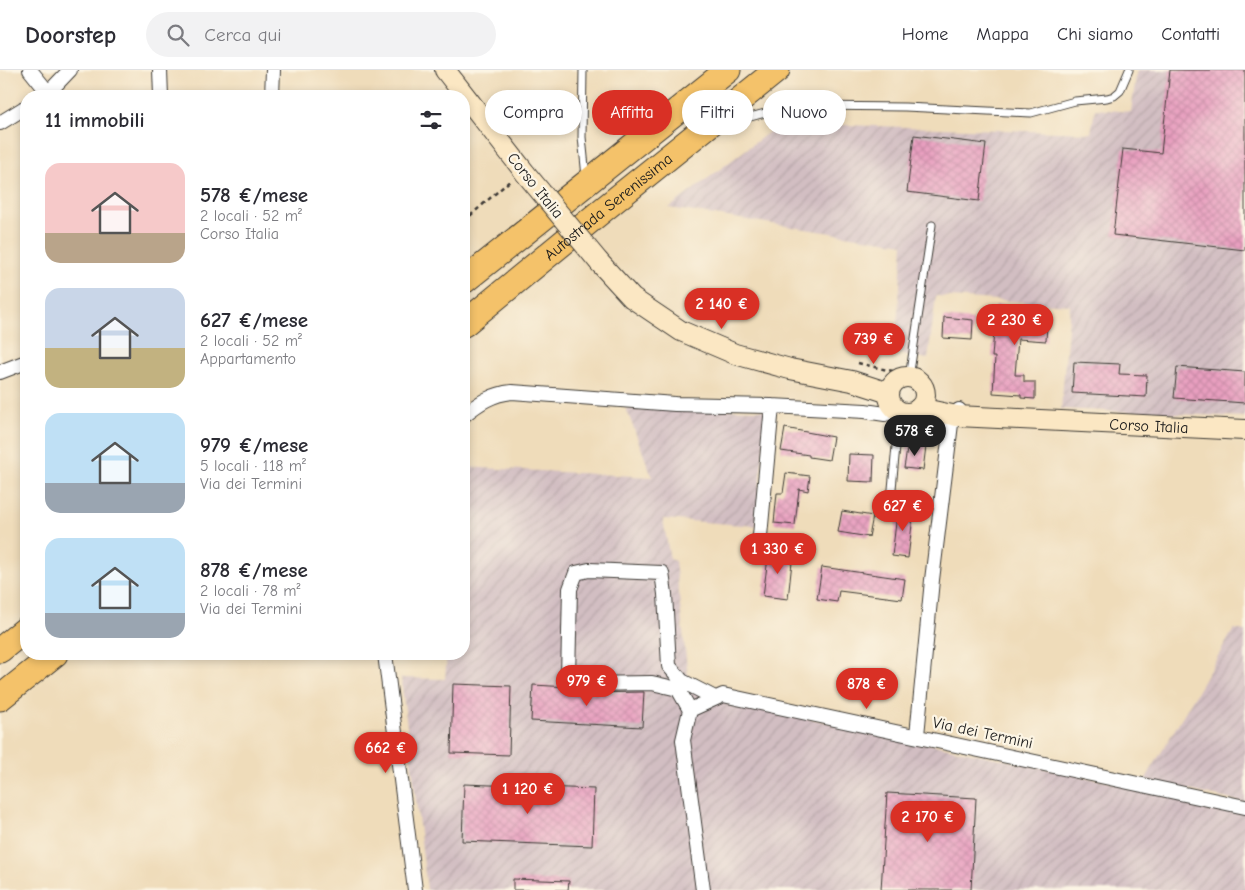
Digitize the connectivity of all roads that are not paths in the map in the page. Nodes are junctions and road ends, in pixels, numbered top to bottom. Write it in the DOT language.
graph roads {
  1 [pos="30,70"];
  2 [pos="70,70"];
  3 [pos="160,70"];
  4 [pos="273,70"];
  5 [pos="445,70"];
  6 [pos="584,70"];
  7 [pos="728,70"];
  8 [pos="777,70"];
  9 [pos="1129,70"];
  10 [pos="44,90"];
  11 [pos="52,90"];
  12 [pos="161,90"];
  13 [pos="272,90"];
  14 [pos="459,90"];
  15 [pos="470,105"];
  16 [pos="20,110"];
  17 [pos="753,116"];
  18 [pos="0,123"];
  19 [pos="586,184"];
  20 [pos="932,225"];
  21 [pos="470,276"];
  22 [pos="470,319"];
  23 [pos="20,364"];
  24 [pos="0,372"];
  25 [pos="906,394"];
  26 [pos="772,406"];
  27 [pos="470,410"];
  28 [pos="959,412"];
  29 [pos="1245,430"];
  30 [pos="890,510"];
  31 [pos="759,547"];
  32 [pos="20,634"];
  33 [pos="0,650"];
  34 [pos="48,660"];
  35 [pos="386,660"];
  36 [pos="0,698"];
  37 [pos="715,698"];
  38 [pos="690,710"];
  39 [pos="917,735"];
  40 [pos="1245,807"];
  41 [pos="415,890"];
  42 [pos="703,890"];
  1 -- 10 [label="street"];
  2 -- 11 [label="street"];
  3 -- 12 [label="street"];
  4 -- 13 [label="street"];
  5 -- 14 [label="street, Corso Italia, bridge"];
  6 -- 19 [label="lane"];
  7 -- 19 [label="highway, Autostrada Serenissima"];
  8 -- 22 [label="highway, Autostrada Serenissima"];
  9 -- 17 [label="lane"];
  15 -- 25 [label="street, Corso Italia, bridge"];
  16 -- 18 [label="street"];
  19 -- 21 [label="highway, Autostrada Serenissima"];
  20 -- 25 [label="lane"];
  23 -- 24 [label="street"];
  25 -- 26 [label="street"];
  25 -- 28 [label="street, Corso Italia"];
  25 -- 30 [label="lane"];
  26 -- 27 [label="street"];
  26 -- 31 [label="street"];
  28 -- 29 [label="street, Corso Italia"];
  28 -- 39 [label="street"];
  32 -- 33 [label="highway"];
  34 -- 36 [label="highway"];
  35 -- 41 [label="street"];
  37 -- 38 [label="street, Via dei Termini"];
  37 -- 38 [label="street"];
  37 -- 39 [label="street, Via dei Termini"];
  38 -- 42 [label="street"];
  39 -- 40 [label="street, Via dei Termini"];
}
